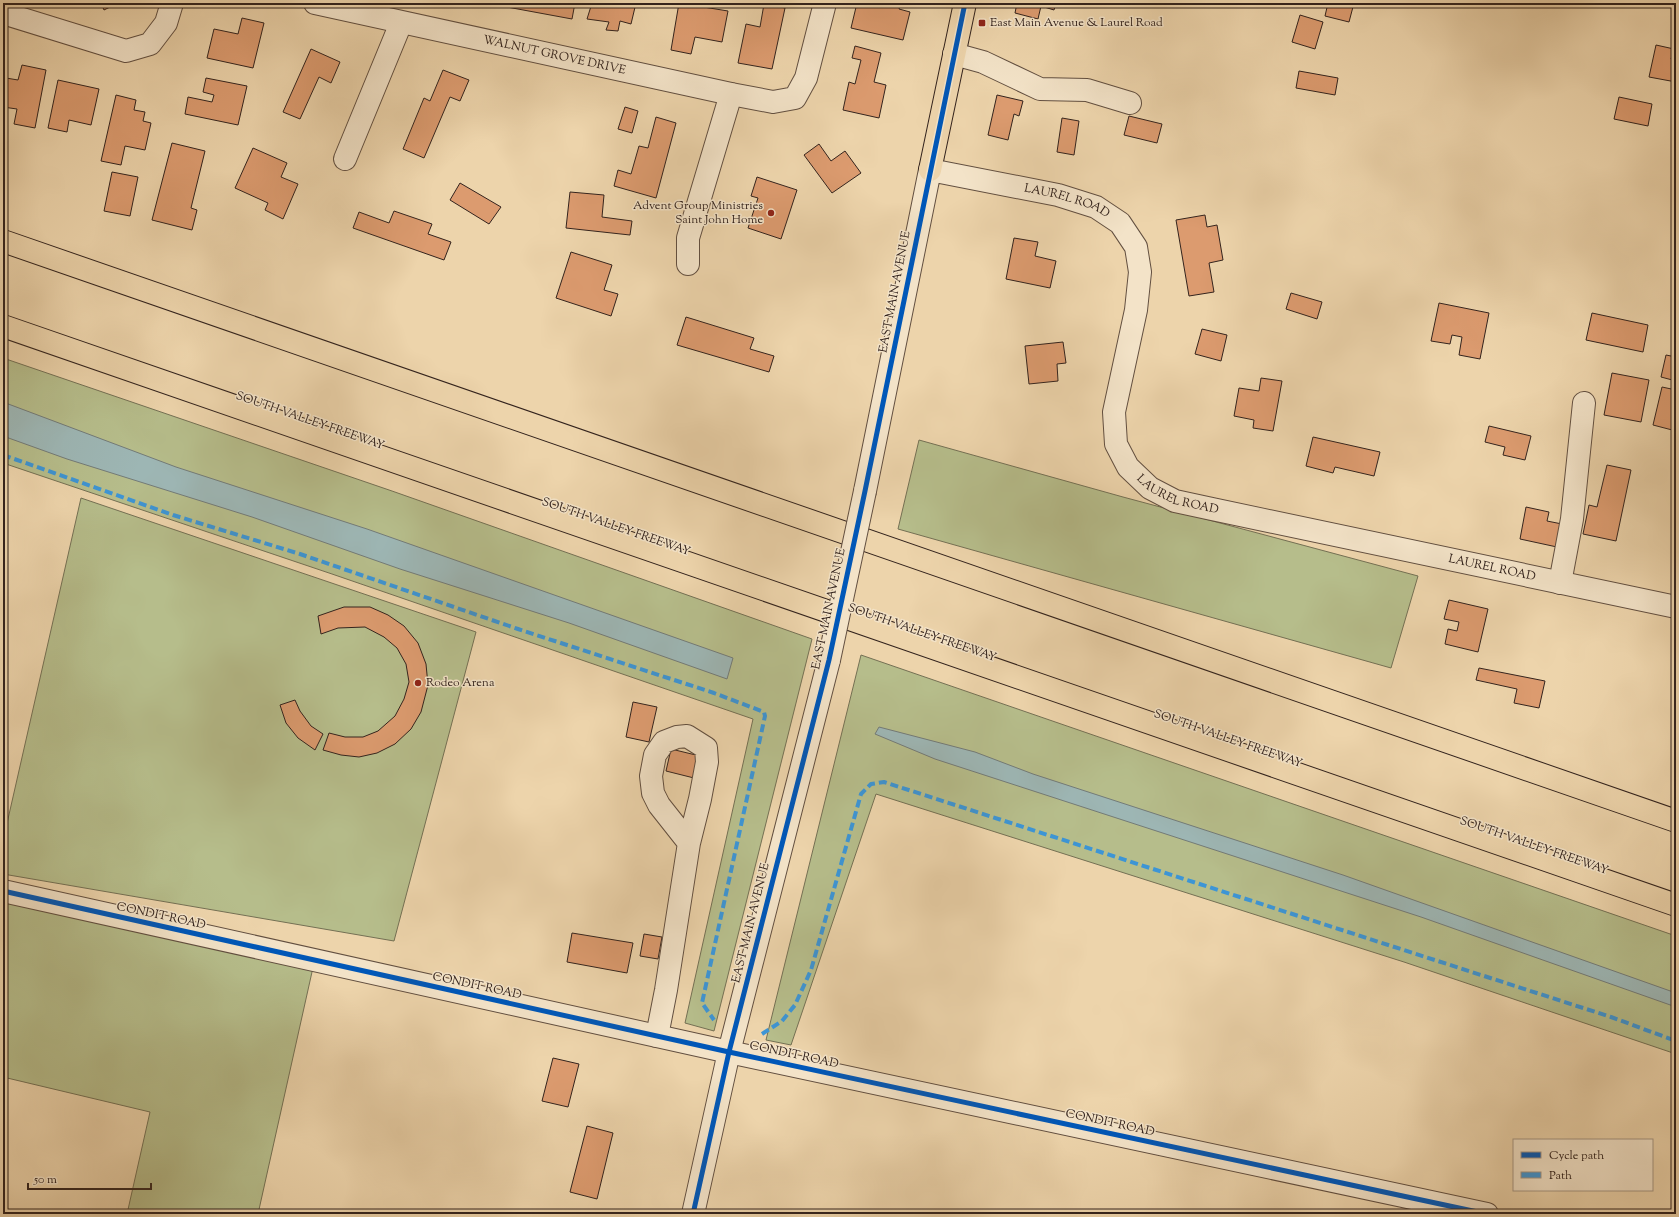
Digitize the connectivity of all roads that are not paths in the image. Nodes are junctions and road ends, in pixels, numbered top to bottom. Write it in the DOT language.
graph roads {
  1 [pos="172,3"];
  2 [pos="315,3"];
  3 [pos="825,3"];
  4 [pos="965,3"];
  5 [pos="3,13"];
  6 [pos="401,23"];
  7 [pos="954,54"];
  8 [pos="731,94"];
  9 [pos="1130,103"];
  10 [pos="345,159"];
  11 [pos="930,170"];
  12 [pos="3,241"];
  13 [pos="688,264"];
  14 [pos="3,326"];
  15 [pos="1584,403"];
  16 [pos="1560,583"];
  17 [pos="1676,607"];
  18 [pos="1676,821"];
  19 [pos="689,843"];
  20 [pos="3,892"];
  21 [pos="1676,905"];
  22 [pos="656,1036"];
  23 [pos="729,1052"];
  24 [pos="693,1214"];
  25 [pos="1487,1214"];
  1 -- 5 [label="street"];
  2 -- 6 [label="street, WALNUT GROVE DRIVE"];
  3 -- 8 [label="street, WALNUT GROVE DRIVE"];
  4 -- 7 [label="main road, EAST MAIN AVENUE"];
  6 -- 8 [label="street, WALNUT GROVE DRIVE"];
  6 -- 10 [label="street"];
  7 -- 9 [label="street"];
  7 -- 11 [label="main road, EAST MAIN AVENUE"];
  8 -- 13 [label="street"];
  11 -- 16 [label="street, LAUREL ROAD"];
  11 -- 23 [label="street, EAST MAIN AVENUE, bridge"];
  12 -- 18 [label="main road"];
  14 -- 21 [label="main road, SOUTH VALLEY FREEWAY"];
  15 -- 16 [label="street"];
  16 -- 17 [label="street, LAUREL ROAD"];
  19 -- 22 [label="street"];
  20 -- 22 [label="street, CONDIT ROAD"];
  22 -- 23 [label="street, CONDIT ROAD"];
  23 -- 24 [label="street, EAST MAIN AVENUE"];
  23 -- 25 [label="street, CONDIT ROAD"];
}
